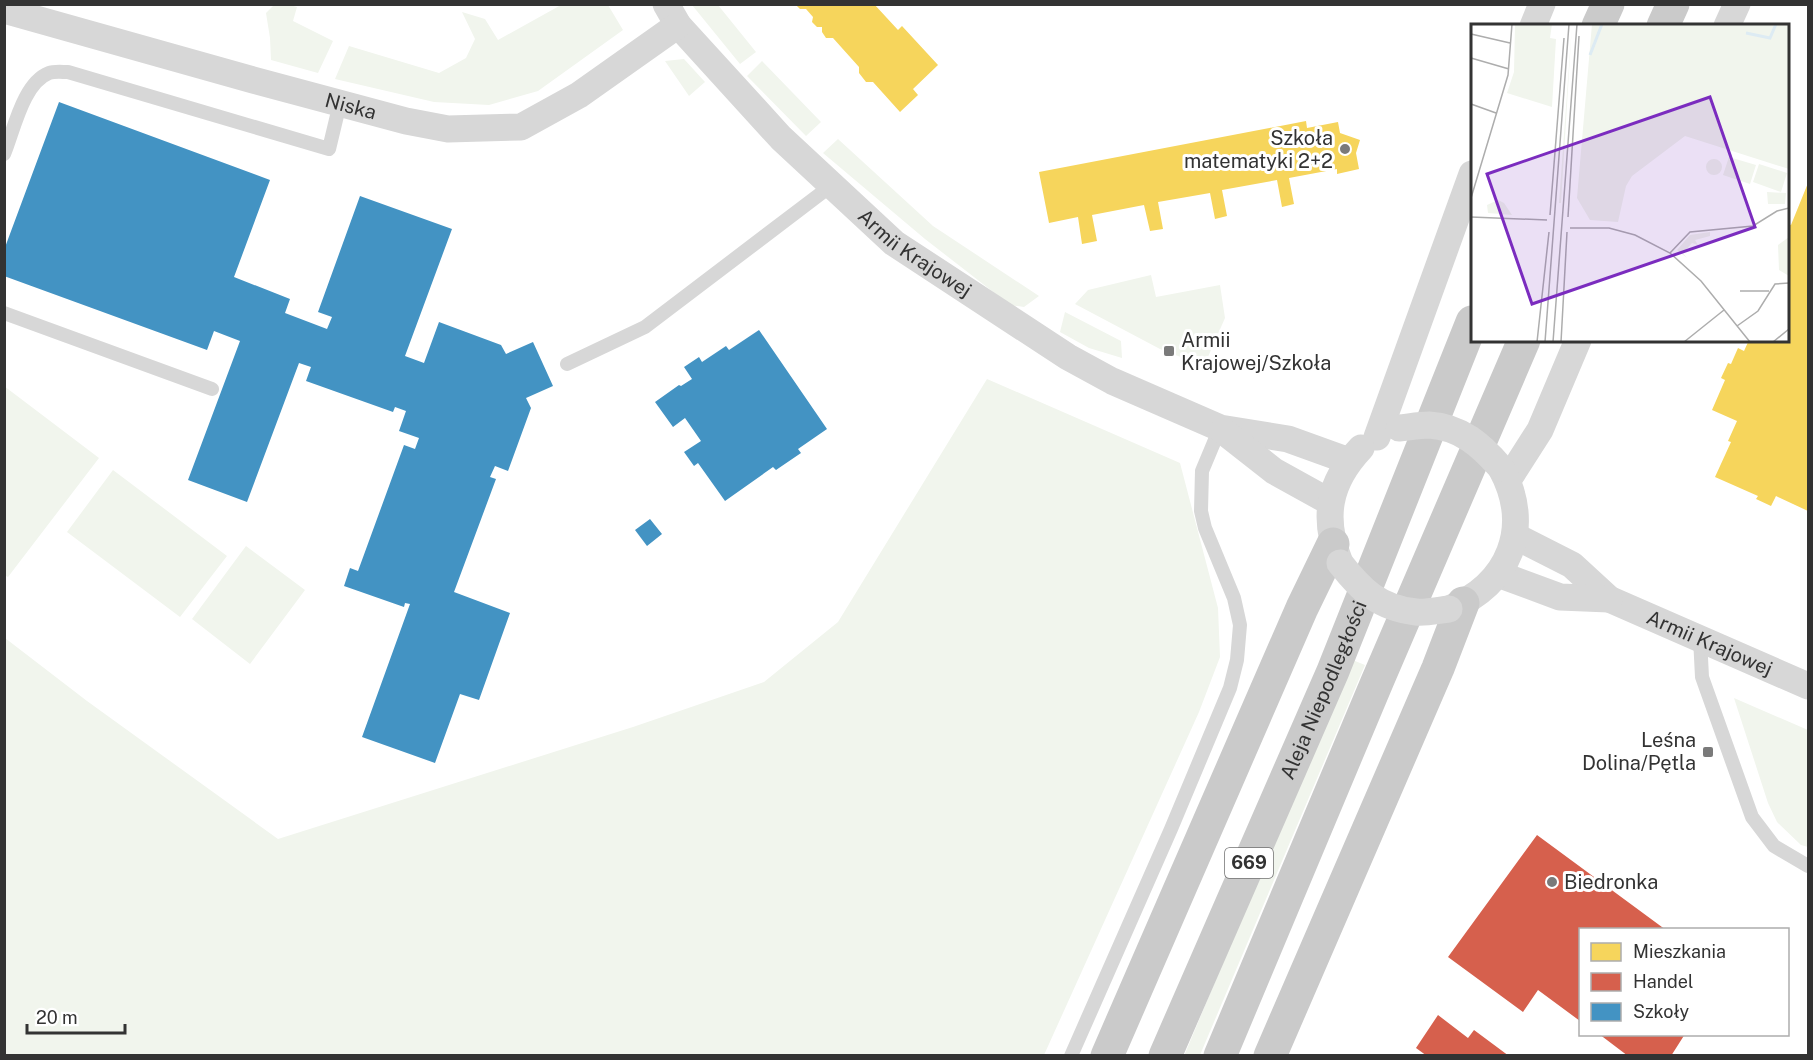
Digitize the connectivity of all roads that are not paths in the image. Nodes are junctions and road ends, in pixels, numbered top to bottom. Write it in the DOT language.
graph roads {
  1 [pos="1542,4"];
  2 [pos="1608,4"];
  3 [pos="1673,4"];
  4 [pos="1737,4"];
  5 [pos="4,10"];
  6 [pos="672,15"];
  7 [pos="1534,24"];
  8 [pos="1599,24"];
  9 [pos="1664,24"];
  10 [pos="1728,24"];
  11 [pos="340,103"];
  12 [pos="9,132"];
  13 [pos="4,154"];
  14 [pos="1471,180"];
  15 [pos="832,185"];
  16 [pos="4,313"];
  17 [pos="1471,327"];
  18 [pos="1523,342"];
  19 [pos="1577,342"];
  20 [pos="567,364"];
  21 [pos="212,389"];
  22 [pos="1220,428"];
  23 [pos="1388,432"];
  24 [pos="1349,461"];
  25 [pos="1505,474"];
  26 [pos="1330,502"];
  27 [pos="1515,536"];
  28 [pos="1336,554"];
  29 [pos="1498,574"];
  30 [pos="1609,599"];
  31 [pos="1456,606"];
  32 [pos="1700,638"];
  33 [pos="1809,686"];
  34 [pos="1809,866"];
  35 [pos="1071,1056"];
  36 [pos="1107,1056"];
  37 [pos="1165,1056"];
  38 [pos="1220,1056"];
  39 [pos="1270,1056"];
  1 -- 7 [label="street"];
  2 -- 8 [label="main road"];
  3 -- 9 [label="main road"];
  4 -- 10 [label="street"];
  5 -- 11 [label="street, Niska"];
  6 -- 11 [label="street, Niska"];
  6 -- 15 [label="street, Armii Krajowej"];
  11 -- 12 [label="lane"];
  12 -- 13 [label="lane"];
  14 -- 23 [label="street"];
  15 -- 20 [label="lane"];
  15 -- 22 [label="street, Armii Krajowej"];
  16 -- 21 [label="lane"];
  17 -- 37 [label="main road, Aleja Niepodległości / 669"];
  18 -- 38 [label="main road, 669"];
  19 -- 25 [label="street"];
  22 -- 24 [label="street, Armii Krajowej"];
  22 -- 26 [label="street, Armii Krajowej"];
  22 -- 35 [label="lane"];
  23 -- 24 [label="street"];
  23 -- 25 [label="street, bridge"];
  24 -- 26 [label="street"];
  25 -- 27 [label="street"];
  26 -- 28 [label="street"];
  27 -- 29 [label="street"];
  27 -- 30 [label="street, Armii Krajowej"];
  28 -- 31 [label="street, bridge"];
  28 -- 36 [label="main road"];
  29 -- 30 [label="street, Armii Krajowej"];
  29 -- 31 [label="street"];
  30 -- 32 [label="street, Armii Krajowej"];
  31 -- 39 [label="main road"];
  32 -- 33 [label="street, Armii Krajowej"];
  32 -- 34 [label="lane"];
}
